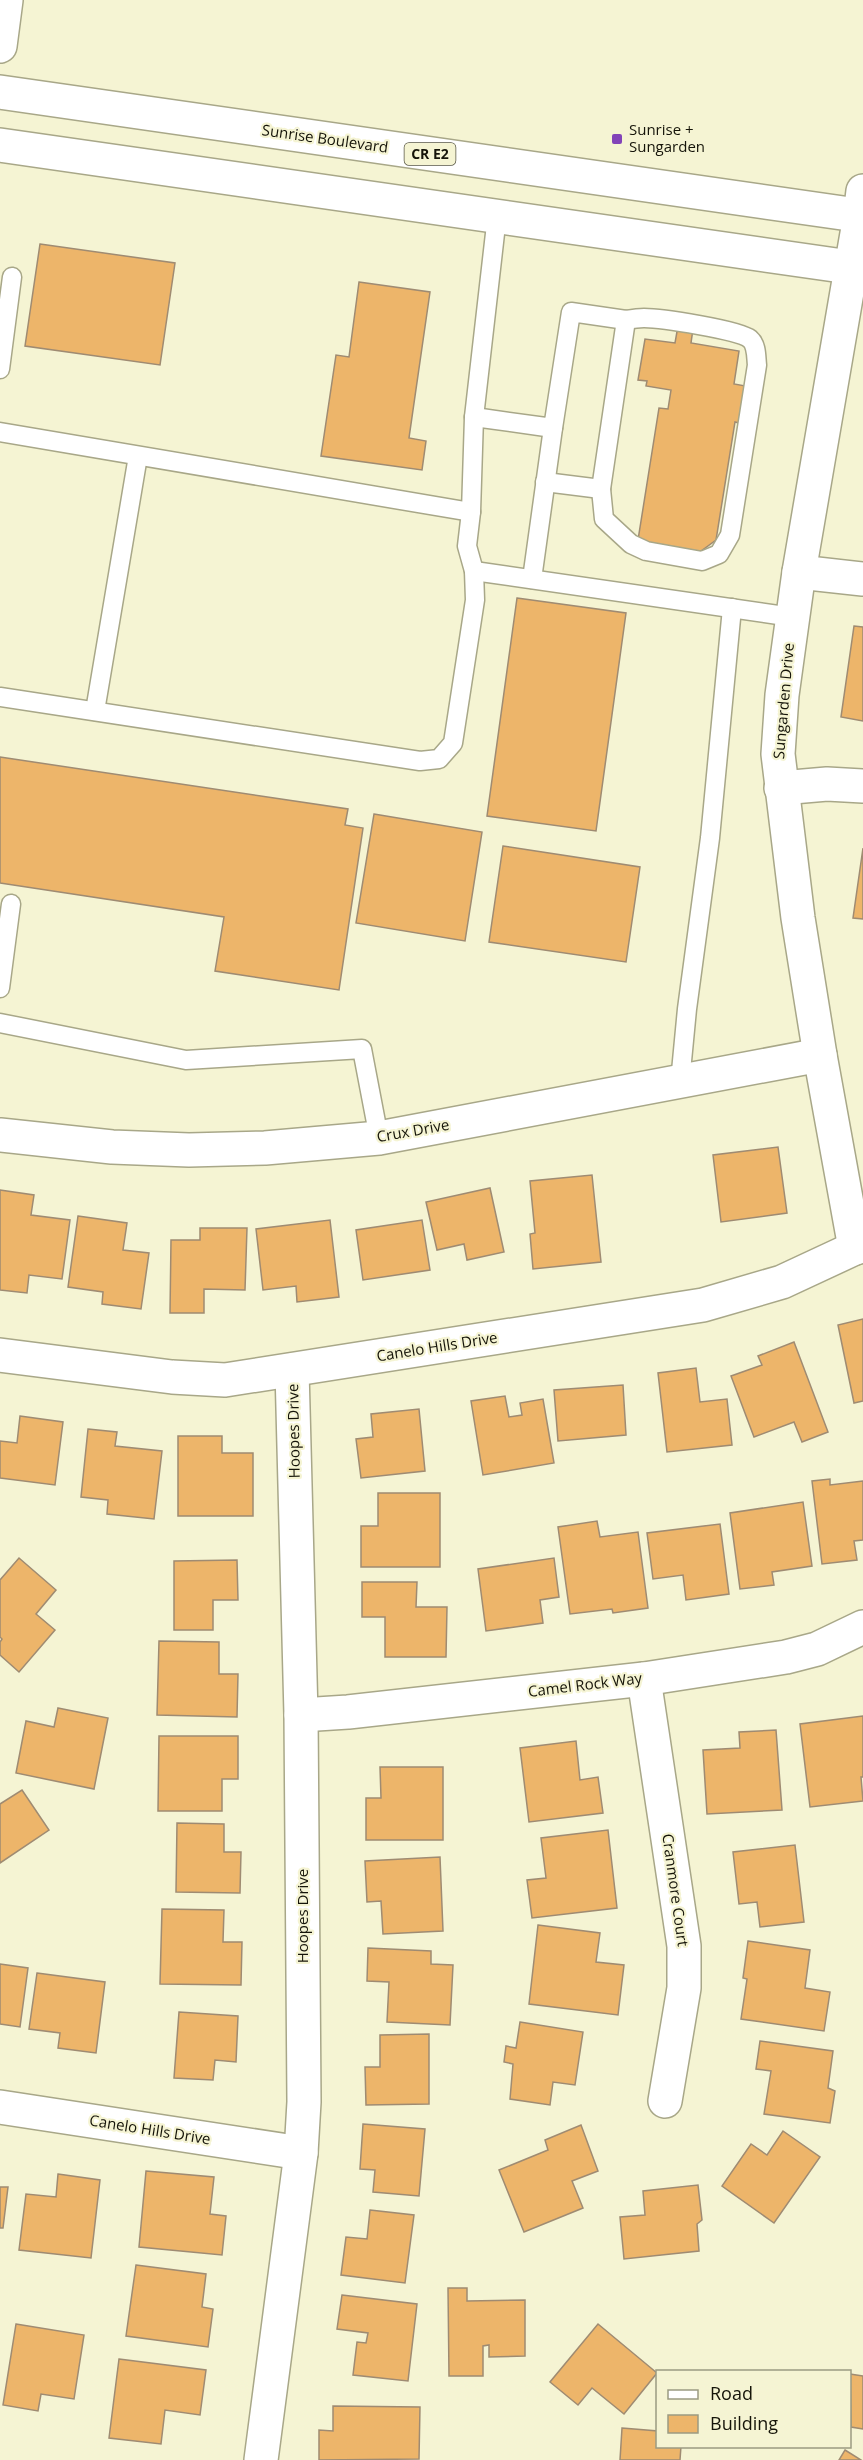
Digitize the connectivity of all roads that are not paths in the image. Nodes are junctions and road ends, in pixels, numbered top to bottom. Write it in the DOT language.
graph roads {
  1 [pos="6,0"];
  2 [pos="0,46"];
  3 [pos="0,92"];
  4 [pos="0,145"];
  5 [pos="862,208"];
  6 [pos="497,216"];
  7 [pos="858,268"];
  8 [pos="12,277"];
  9 [pos="626,320"];
  10 [pos="0,369"];
  11 [pos="474,417"];
  12 [pos="553,428"];
  13 [pos="0,432"];
  14 [pos="138,456"];
  15 [pos="545,482"];
  16 [pos="601,489"];
  17 [pos="471,512"];
  18 [pos="474,571"];
  19 [pos="799,572"];
  20 [pos="532,579"];
  21 [pos="863,579"];
  22 [pos="732,608"];
  23 [pos="792,617"];
  24 [pos="0,696"];
  25 [pos="95,711"];
  26 [pos="863,786"];
  27 [pos="781,788"];
  28 [pos="11,904"];
  29 [pos="0,988"];
  30 [pos="0,1023"];
  31 [pos="820,1055"];
  32 [pos="680,1082"];
  33 [pos="0,1135"];
  34 [pos="379,1138"];
  35 [pos="859,1247"];
  36 [pos="0,1355"];
  37 [pos="292,1370"];
  38 [pos="863,1628"];
  39 [pos="644,1679"];
  40 [pos="301,1715"];
  41 [pos="665,2101"];
  42 [pos="0,2107"];
  43 [pos="301,2153"];
  44 [pos="261,2460"];
  1 -- 2 [label="street"];
  3 -- 5 [label="street, Sunrise Boulevard / CR E2"];
  4 -- 6 [label="street"];
  5 -- 7 [label="street, Sungarden Drive"];
  6 -- 7 [label="street"];
  6 -- 11 [label="lane"];
  7 -- 19 [label="street, Sungarden Drive"];
  8 -- 10 [label="lane"];
  9 -- 12 [label="lane"];
  9 -- 16 [label="lane"];
  9 -- 16 [label="lane"];
  11 -- 12 [label="lane"];
  11 -- 17 [label="lane"];
  12 -- 15 [label="lane"];
  13 -- 14 [label="lane"];
  14 -- 17 [label="lane"];
  14 -- 25 [label="lane"];
  15 -- 16 [label="lane"];
  15 -- 20 [label="lane"];
  17 -- 18 [label="lane"];
  18 -- 20 [label="lane"];
  18 -- 25 [label="lane"];
  19 -- 21 [label="street"];
  19 -- 23 [label="street, Sungarden Drive"];
  20 -- 22 [label="lane"];
  22 -- 23 [label="lane"];
  22 -- 32 [label="lane"];
  23 -- 27 [label="street, Sungarden Drive"];
  24 -- 25 [label="lane"];
  26 -- 27 [label="street"];
  27 -- 31 [label="street, Sungarden Drive"];
  28 -- 29 [label="lane"];
  30 -- 34 [label="lane"];
  31 -- 32 [label="street, Crux Drive"];
  31 -- 35 [label="street, Sungarden Drive"];
  32 -- 34 [label="street, Crux Drive"];
  33 -- 34 [label="street, Crux Drive"];
  35 -- 37 [label="street, Canelo Hills Drive"];
  36 -- 37 [label="street, Canelo Hills Drive"];
  37 -- 40 [label="street, Hoopes Drive"];
  38 -- 39 [label="street, Camel Rock Way"];
  39 -- 40 [label="street, Camel Rock Way"];
  39 -- 41 [label="street, Cranmore Court"];
  40 -- 43 [label="street, Hoopes Drive"];
  42 -- 43 [label="street, Canelo Hills Drive"];
  43 -- 44 [label="street, Hoopes Drive"];
}
